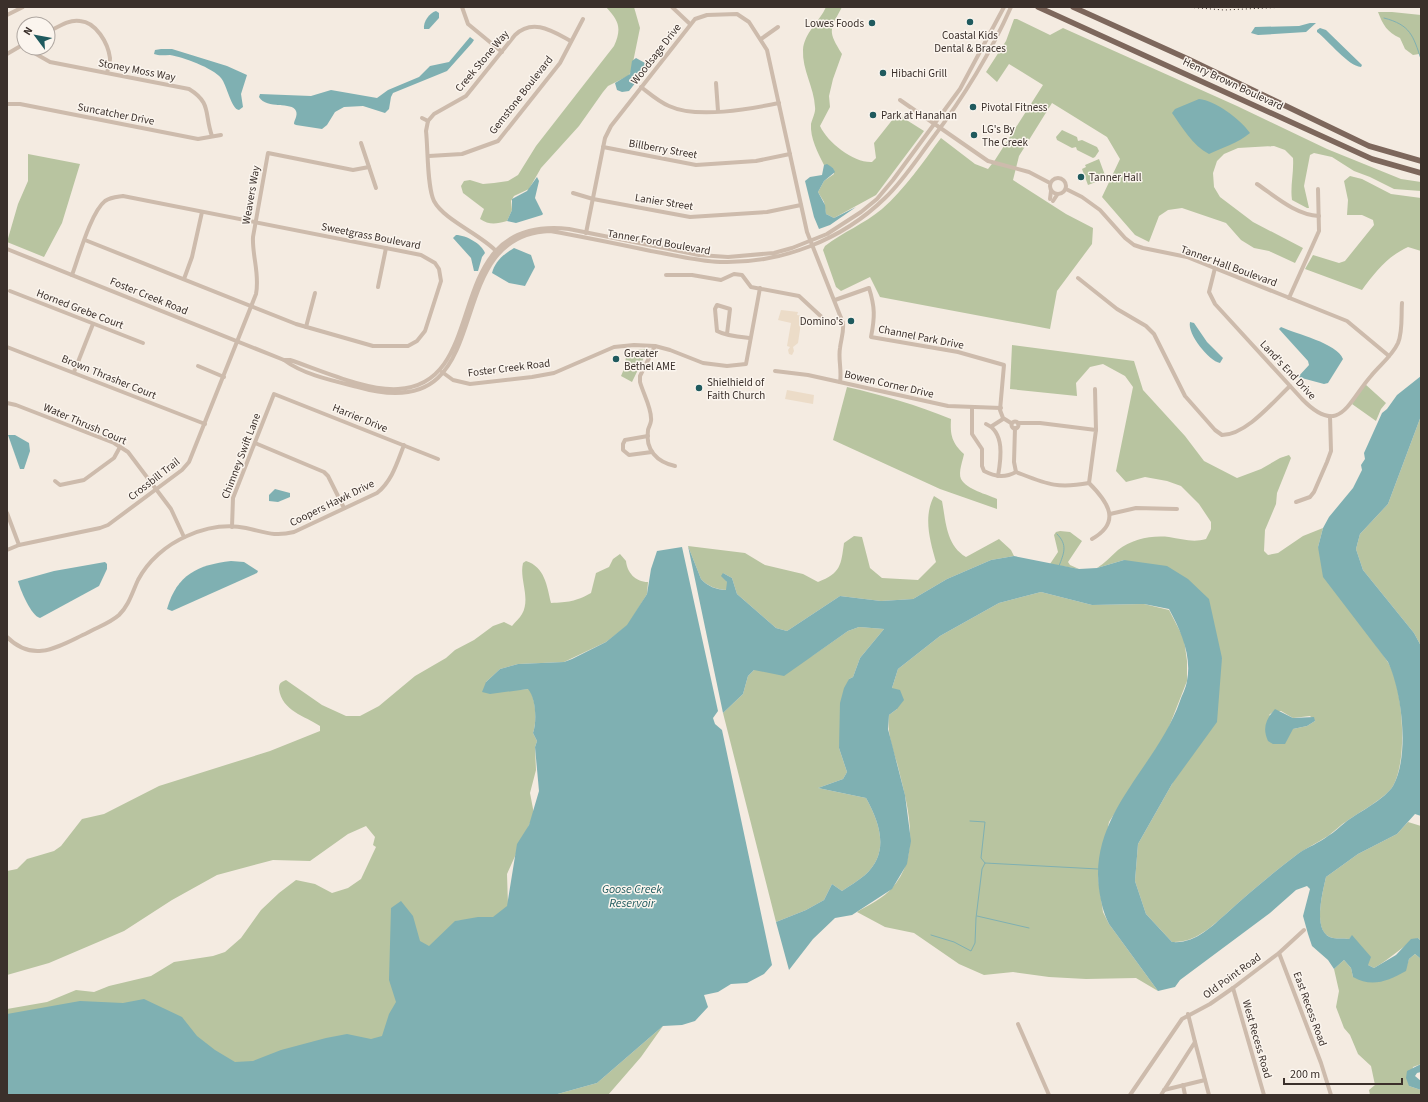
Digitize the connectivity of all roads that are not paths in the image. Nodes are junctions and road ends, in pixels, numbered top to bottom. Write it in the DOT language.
graph roads {
  1 [pos="23,7"];
  2 [pos="462,7"];
  3 [pos="672,7"];
  4 [pos="1011,7"];
  5 [pos="1015,7"];
  6 [pos="1038,7"];
  7 [pos="1073,7"];
  8 [pos="1002,8"];
  9 [pos="1008,13"];
  10 [pos="7,15"];
  11 [pos="583,19"];
  12 [pos="690,24"];
  13 [pos="778,27"];
  14 [pos="56,28"];
  15 [pos="761,39"];
  16 [pos="571,41"];
  17 [pos="16,49"];
  18 [pos="502,52"];
  19 [pos="7,54"];
  20 [pos="40,56"];
  21 [pos="107,73"];
  22 [pos="716,83"];
  23 [pos="641,87"];
  24 [pos="900,100"];
  25 [pos="779,103"];
  26 [pos="7,104"];
  27 [pos="718,111"];
  28 [pos="422,118"];
  29 [pos="428,121"];
  30 [pos="935,125"];
  31 [pos="940,129"];
  32 [pos="221,135"];
  33 [pos="212,136"];
  34 [pos="361,143"];
  35 [pos="603,147"];
  36 [pos="790,154"];
  37 [pos="429,156"];
  38 [pos="1421,161"];
  39 [pos="369,167"];
  40 [pos="1421,173"];
  41 [pos="1050,183"];
  42 [pos="1257,184"];
  43 [pos="376,188"];
  44 [pos="1066,189"];
  45 [pos="1318,189"];
  46 [pos="1051,191"];
  47 [pos="573,193"];
  48 [pos="1057,195"];
  49 [pos="593,199"];
  50 [pos="801,205"];
  51 [pos="202,212"];
  52 [pos="1319,216"];
  53 [pos="255,222"];
  54 [pos="587,232"];
  55 [pos="585,238"];
  56 [pos="85,240"];
  57 [pos="812,243"];
  58 [pos="386,248"];
  59 [pos="7,249"];
  60 [pos="496,252"];
  61 [pos="1215,268"];
  62 [pos="72,275"];
  63 [pos="666,275"];
  64 [pos="1078,278"];
  65 [pos="184,279"];
  66 [pos="378,287"];
  67 [pos="760,288"];
  68 [pos="10,291"];
  69 [pos="315,293"];
  70 [pos="1289,298"];
  71 [pos="835,300"];
  72 [pos="1402,303"];
  73 [pos="251,306"];
  74 [pos="841,318"];
  75 [pos="93,324"];
  76 [pos="306,327"];
  77 [pos="727,334"];
  78 [pos="750,338"];
  79 [pos="238,341"];
  80 [pos="143,343"];
  81 [pos="655,346"];
  82 [pos="7,347"];
  83 [pos="1389,356"];
  84 [pos="198,366"];
  85 [pos="775,371"];
  86 [pos="74,372"];
  87 [pos="442,372"];
  88 [pos="224,377"];
  89 [pos="840,382"];
  90 [pos="1290,386"];
  91 [pos="1095,389"];
  92 [pos="274,394"];
  93 [pos="7,403"];
  94 [pos="972,407"];
  95 [pos="1001,408"];
  96 [pos="1330,416"];
  97 [pos="1003,419"];
  98 [pos="1011,423"];
  99 [pos="1018,423"];
  100 [pos="205,424"];
  101 [pos="986,424"];
  102 [pos="992,426"];
  103 [pos="1014,428"];
  104 [pos="1096,430"];
  105 [pos="648,436"];
  106 [pos="255,443"];
  107 [pos="404,445"];
  108 [pos="120,446"];
  109 [pos="652,452"];
  110 [pos="438,459"];
  111 [pos="674,466"];
  112 [pos="1016,472"];
  113 [pos="998,476"];
  114 [pos="55,481"];
  115 [pos="1089,483"];
  116 [pos="156,489"];
  117 [pos="1296,502"];
  118 [pos="344,508"];
  119 [pos="1177,509"];
  120 [pos="7,513"];
  121 [pos="1110,514"];
  122 [pos="232,527"];
  123 [pos="184,537"];
  124 [pos="1092,539"];
  125 [pos="19,545"];
  126 [pos="7,550"];
  127 [pos="7,637"];
  128 [pos="1304,930"];
  129 [pos="1279,953"];
  130 [pos="1233,988"];
  131 [pos="1188,1014"];
  132 [pos="1018,1024"];
  133 [pos="1195,1042"];
  134 [pos="1204,1080"];
  135 [pos="1183,1085"];
  136 [pos="1164,1090"];
  137 [pos="1049,1095"];
  138 [pos="1130,1095"];
  139 [pos="1161,1095"];
  140 [pos="1185,1095"];
  141 [pos="1208,1095"];
  142 [pos="1264,1095"];
  143 [pos="1330,1095"];
  1 -- 10 [label="street"];
  2 -- 18 [label="street"];
  3 -- 12 [label="street"];
  4 -- 9 [label="street, Tanner Ford Boulevard"];
  5 -- 9 [label="street, Tanner Ford Boulevard"];
  6 -- 40 [label="main road, Henry Brown Boulevard"];
  7 -- 38 [label="main road, Henry Brown Boulevard"];
  8 -- 30 [label="street, Tanner Ford Boulevard"];
  9 -- 31 [label="street, Tanner Ford Boulevard"];
  11 -- 16 [label="street, Gemstone Boulevard"];
  12 -- 15 [label="street, Woodsage Drive"];
  12 -- 23 [label="street, Woodsage Drive"];
  13 -- 15 [label="street"];
  14 -- 21 [label="street"];
  15 -- 25 [label="street, Woodsage Drive"];
  16 -- 18 [label="street, Creek Stone Way"];
  16 -- 37 [label="street, Gemstone Boulevard"];
  17 -- 19 [label="street"];
  18 -- 29 [label="street, Creek Stone Way"];
  20 -- 21 [label="street, Stoney Moss Way"];
  21 -- 33 [label="street, Stoney Moss Way"];
  22 -- 27 [label="street"];
  23 -- 27 [label="street"];
  23 -- 35 [label="street, Woodsage Drive"];
  24 -- 30 [label="street, Tanner Hall Boulevard"];
  25 -- 27 [label="street"];
  25 -- 36 [label="street, Woodsage Drive"];
  26 -- 33 [label="street, Suncatcher Drive"];
  28 -- 29 [label="street"];
  29 -- 37 [label="street"];
  30 -- 31 [label="street, Tanner Hall Boulevard"];
  30 -- 57 [label="street, Tanner Ford Boulevard"];
  31 -- 41 [label="street, Tanner Hall Boulevard"];
  31 -- 57 [label="street, Tanner Ford Boulevard"];
  32 -- 33 [label="street, Suncatcher Drive"];
  34 -- 39 [label="street"];
  35 -- 36 [label="street, Billberry Street"];
  35 -- 49 [label="street, Woodsage Drive"];
  36 -- 50 [label="street, Woodsage Drive"];
  37 -- 60 [label="street"];
  39 -- 43 [label="street"];
  39 -- 53 [label="street, Weavers Way"];
  41 -- 44 [label="street, Tanner Hall Boulevard"];
  41 -- 46 [label="street"];
  42 -- 52 [label="street"];
  44 -- 48 [label="street"];
  44 -- 61 [label="street, Tanner Hall Boulevard"];
  45 -- 52 [label="street"];
  46 -- 48 [label="street"];
  46 -- 48 [label="street"];
  47 -- 49 [label="street, Lanier Street"];
  49 -- 50 [label="street, Lanier Street"];
  49 -- 54 [label="street, Woodsage Drive"];
  50 -- 57 [label="street, Woodsage Drive"];
  51 -- 53 [label="street, Sweetgrass Boulevard"];
  51 -- 56 [label="street, Sweetgrass Boulevard"];
  51 -- 65 [label="street"];
  52 -- 70 [label="street"];
  53 -- 58 [label="street, Sweetgrass Boulevard"];
  53 -- 73 [label="street, Weavers Way"];
  54 -- 55 [label="street, Woodsage Drive"];
  54 -- 57 [label="street, Tanner Ford Boulevard"];
  54 -- 60 [label="street, Tanner Ford Boulevard"];
  55 -- 57 [label="street, Tanner Ford Boulevard"];
  55 -- 60 [label="street, Tanner Ford Boulevard"];
  56 -- 62 [label="street, Sweetgrass Boulevard"];
  56 -- 65 [label="street, Sweetgrass Boulevard"];
  57 -- 71 [label="street, Woodsage Drive"];
  58 -- 66 [label="street"];
  58 -- 76 [label="street, Sweetgrass Boulevard"];
  59 -- 62 [label="street, Foster Creek Road"];
  60 -- 87 [label="street, Tanner Ford Boulevard"];
  61 -- 70 [label="street, Tanner Hall Boulevard"];
  61 -- 90 [label="street, Land's End Drive"];
  62 -- 79 [label="street, Foster Creek Road"];
  63 -- 67 [label="street"];
  64 -- 90 [label="street"];
  65 -- 73 [label="street, Sweetgrass Boulevard"];
  67 -- 74 [label="street"];
  67 -- 78 [label="street"];
  68 -- 75 [label="street, Horned Grebe Court"];
  69 -- 76 [label="street"];
  70 -- 83 [label="street, Tanner Hall Boulevard"];
  71 -- 74 [label="street, Woodsage Drive"];
  71 -- 95 [label="street, Channel Park Drive"];
  72 -- 83 [label="street"];
  73 -- 76 [label="street, Sweetgrass Boulevard"];
  73 -- 79 [label="street, Weavers Way"];
  74 -- 89 [label="street, Woodsage Drive"];
  75 -- 80 [label="street, Horned Grebe Court"];
  75 -- 86 [label="street"];
  77 -- 77 [label="street"];
  77 -- 78 [label="street"];
  78 -- 81 [label="street, Foster Creek Road"];
  79 -- 87 [label="street, Foster Creek Road"];
  79 -- 88 [label="street, Crossbill Trail"];
  81 -- 87 [label="street, Foster Creek Road"];
  81 -- 105 [label="street"];
  82 -- 86 [label="street, Brown Thrasher Court"];
  83 -- 96 [label="street"];
  84 -- 88 [label="street"];
  85 -- 89 [label="street, Bowen Corner Drive"];
  86 -- 100 [label="street, Brown Thrasher Court"];
  88 -- 100 [label="street, Crossbill Trail"];
  89 -- 94 [label="street, Bowen Corner Drive"];
  90 -- 96 [label="street, Land's End Drive"];
  91 -- 104 [label="street"];
  92 -- 106 [label="street, Chimney Swift Lane"];
  92 -- 107 [label="street, Harrier Drive"];
  93 -- 108 [label="street, Water Thrush Court"];
  94 -- 95 [label="street, Bowen Corner Drive"];
  94 -- 113 [label="street"];
  95 -- 97 [label="street"];
  96 -- 117 [label="street"];
  97 -- 98 [label="street"];
  97 -- 102 [label="street"];
  98 -- 99 [label="street"];
  98 -- 103 [label="street"];
  99 -- 103 [label="street"];
  99 -- 104 [label="street"];
  100 -- 116 [label="street, Crossbill Trail"];
  101 -- 102 [label="street"];
  102 -- 113 [label="street"];
  103 -- 112 [label="street"];
  104 -- 115 [label="street"];
  105 -- 109 [label="street"];
  105 -- 109 [label="street"];
  106 -- 118 [label="street"];
  106 -- 122 [label="street, Chimney Swift Lane"];
  107 -- 110 [label="street, Harrier Drive"];
  107 -- 118 [label="street, Coopers Hawk Drive"];
  108 -- 114 [label="street"];
  108 -- 116 [label="street, Water Thrush Court"];
  109 -- 111 [label="street"];
  112 -- 113 [label="street"];
  112 -- 115 [label="street"];
  115 -- 121 [label="street"];
  116 -- 123 [label="street, Water Thrush Court"];
  116 -- 125 [label="street, Crossbill Trail"];
  118 -- 122 [label="street, Coopers Hawk Drive"];
  119 -- 121 [label="street"];
  120 -- 125 [label="street"];
  121 -- 124 [label="street"];
  122 -- 123 [label="street, Coopers Hawk Drive"];
  123 -- 127 [label="street, Coopers Hawk Drive"];
  125 -- 126 [label="street, Crossbill Trail"];
  128 -- 129 [label="street, Old Point Road"];
  129 -- 130 [label="street, Old Point Road"];
  129 -- 143 [label="street, East Recess Road"];
  130 -- 131 [label="street, Old Point Road"];
  130 -- 142 [label="street, West Recess Road"];
  131 -- 133 [label="street"];
  131 -- 138 [label="street, Old Point Road"];
  132 -- 137 [label="street"];
  133 -- 134 [label="street"];
  133 -- 136 [label="street"];
  134 -- 135 [label="street"];
  134 -- 141 [label="street"];
  135 -- 136 [label="street"];
  135 -- 140 [label="street"];
  136 -- 139 [label="street"];
}
